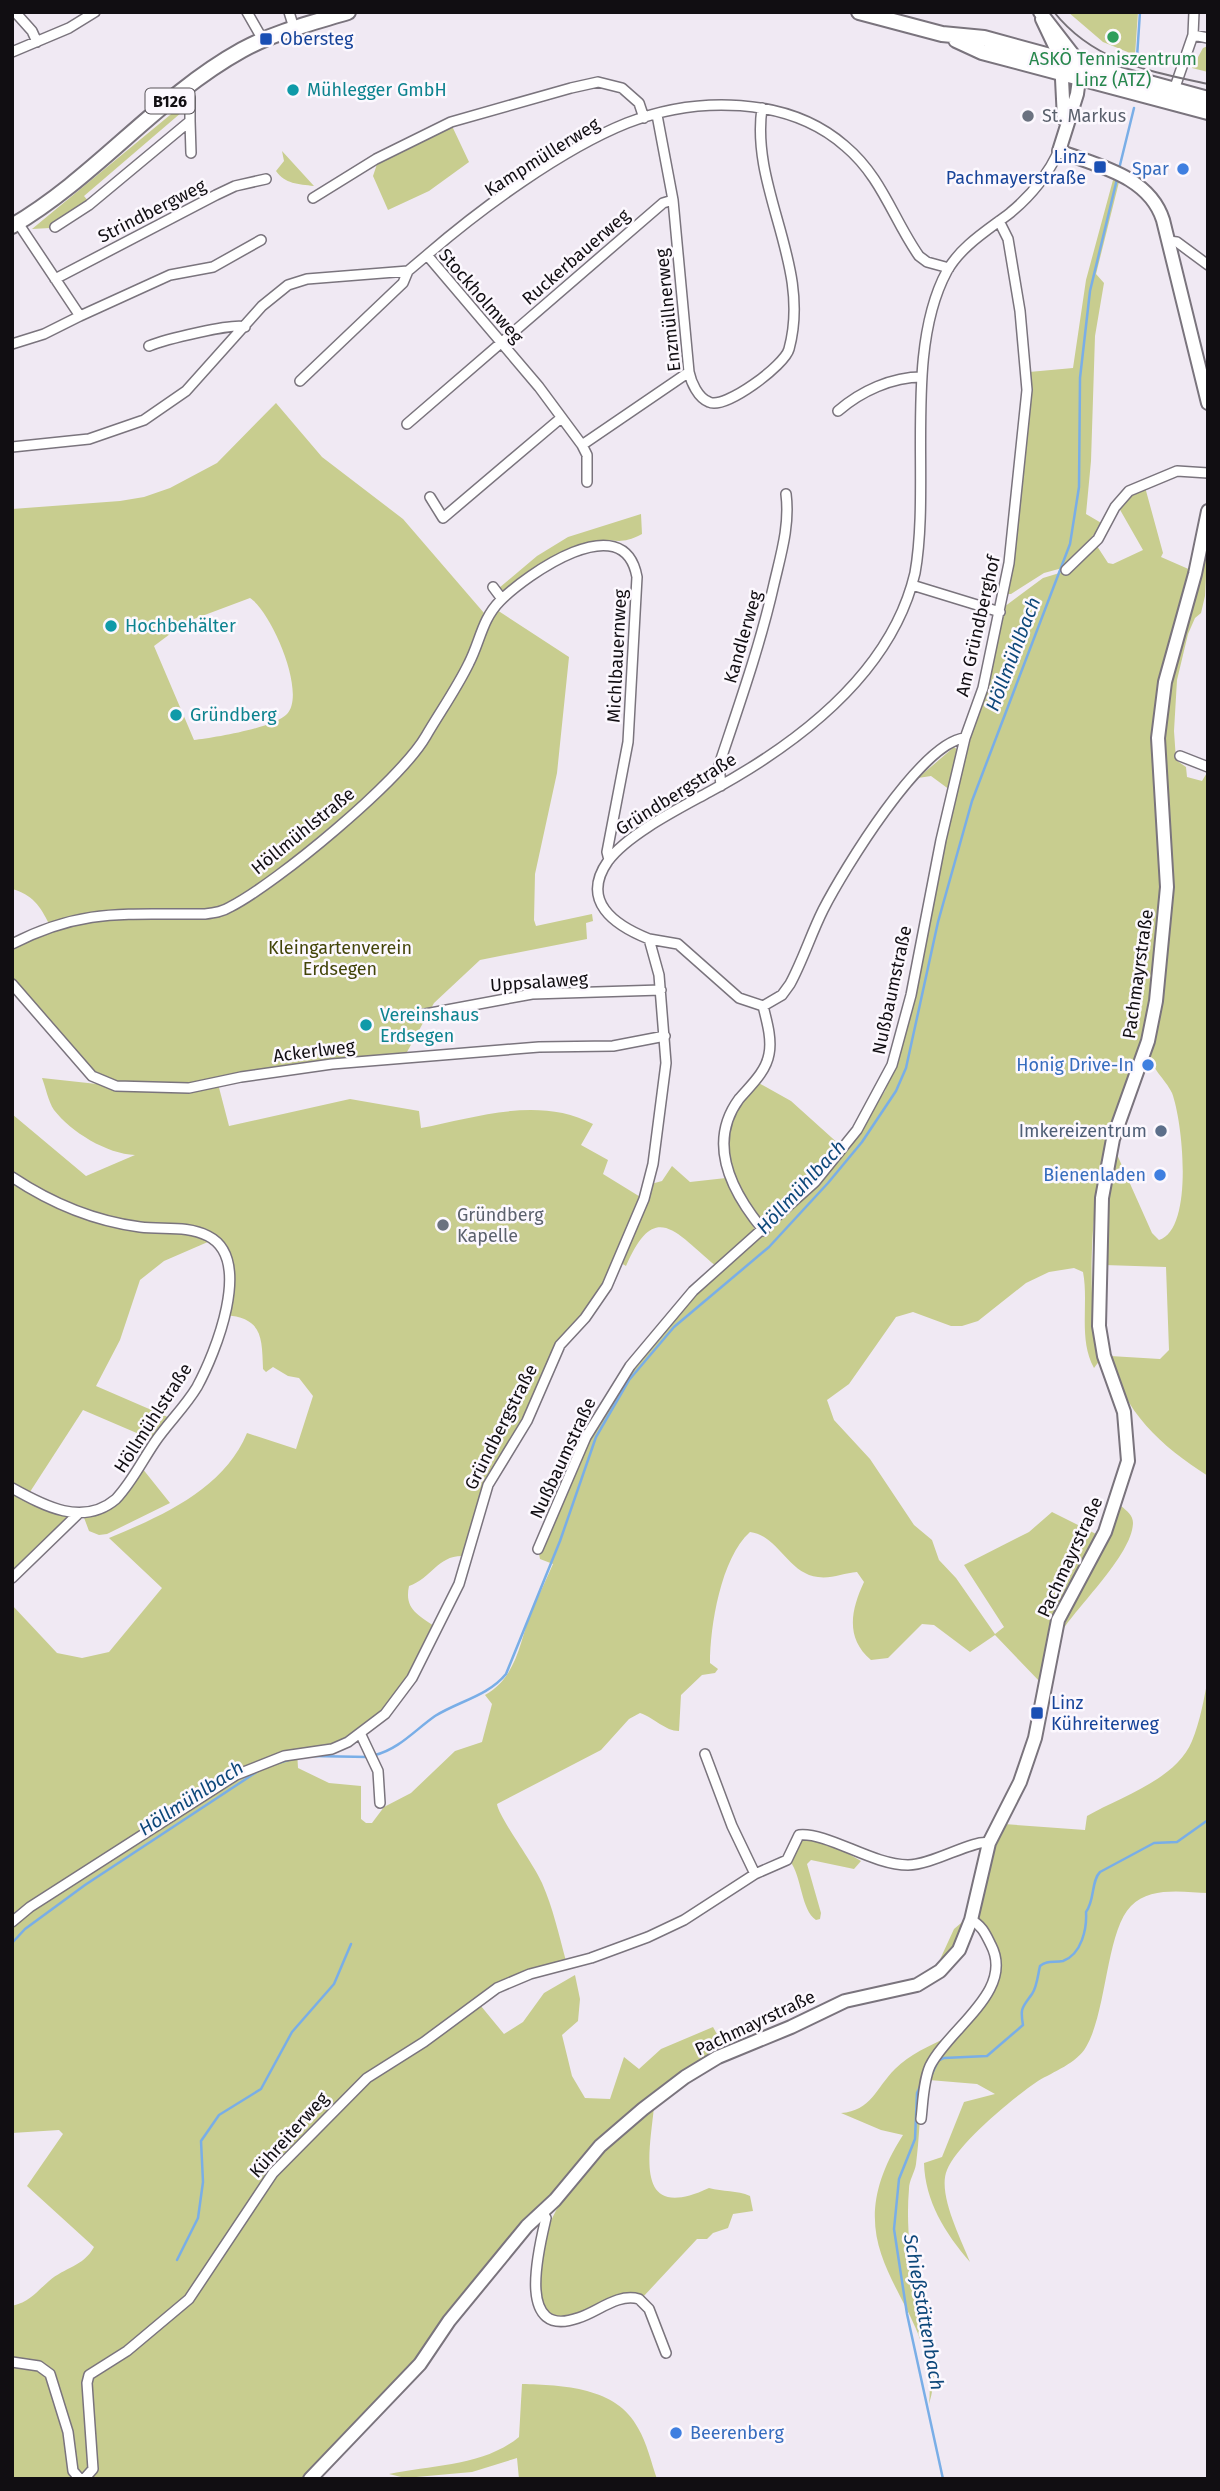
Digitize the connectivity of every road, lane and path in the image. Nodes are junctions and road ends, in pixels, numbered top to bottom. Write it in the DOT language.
graph roads {
  1 [pos="15,12"];
  2 [pos="95,12"];
  3 [pos="247,12"];
  4 [pos="289,12"];
  5 [pos="348,12"];
  6 [pos="859,12"];
  7 [pos="1040,12"];
  8 [pos="1194,12"];
  9 [pos="1044,27"];
  10 [pos="294,28"];
  11 [pos="942,34"];
  12 [pos="1193,35"];
  13 [pos="1208,38"];
  14 [pos="262,40"];
  15 [pos="37,42"];
  16 [pos="1024,49"];
  17 [pos="12,52"];
  18 [pos="1063,67"];
  19 [pos="1081,71"];
  20 [pos="186,88"];
  21 [pos="1174,90"];
  22 [pos="1208,99"];
  23 [pos="762,108"];
  24 [pos="1208,112"];
  25 [pos="657,116"];
  26 [pos="644,118"];
  27 [pos="190,121"];
  28 [pos="1063,136"];
  29 [pos="1059,151"];
  30 [pos="191,153"];
  31 [pos="266,179"];
  32 [pos="313,198"];
  33 [pos="673,200"];
  34 [pos="999,221"];
  35 [pos="15,224"];
  36 [pos="55,227"];
  37 [pos="261,240"];
  38 [pos="1168,241"];
  39 [pos="427,255"];
  40 [pos="1208,265"];
  41 [pos="949,268"];
  42 [pos="408,271"];
  43 [pos="55,279"];
  44 [pos="80,316"];
  45 [pos="245,327"];
  46 [pos="502,343"];
  47 [pos="12,344"];
  48 [pos="149,345"];
  49 [pos="689,372"];
  50 [pos="922,377"];
  51 [pos="300,381"];
  52 [pos="1208,403"];
  53 [pos="838,411"];
  54 [pos="561,418"];
  55 [pos="407,424"];
  56 [pos="582,444"];
  57 [pos="12,447"];
  58 [pos="1208,473"];
  59 [pos="587,482"];
  60 [pos="786,494"];
  61 [pos="430,497"];
  62 [pos="1208,511"];
  63 [pos="1066,570"];
  64 [pos="912,585"];
  65 [pos="493,587"];
  66 [pos="502,599"];
  67 [pos="1000,612"];
  68 [pos="965,738"];
  69 [pos="1180,756"];
  70 [pos="1208,766"];
  71 [pos="721,786"];
  72 [pos="609,860"];
  73 [pos="649,939"];
  74 [pos="12,944"];
  75 [pos="12,984"];
  76 [pos="661,990"];
  77 [pos="763,1006"];
  78 [pos="421,1015"];
  79 [pos="665,1036"];
  80 [pos="12,1177"];
  81 [pos="764,1231"];
  82 [pos="12,1488"];
  83 [pos="79,1513"];
  84 [pos="538,1549"];
  85 [pos="12,1578"];
  86 [pos="361,1735"];
  87 [pos="705,1754"];
  88 [pos="380,1803"];
  89 [pos="989,1843"];
  90 [pos="755,1874"];
  91 [pos="971,1920"];
  92 [pos="12,1922"];
  93 [pos="921,2119"];
  94 [pos="543,2213"];
  95 [pos="666,2353"];
  96 [pos="12,2362"];
  97 [pos="310,2479"];
  1 -- 15 [label="street"];
  2 -- 15 [label="street"];
  3 -- 14 [label="street"];
  4 -- 10 [label="street"];
  5 -- 10 [label="main road, B126"];
  6 -- 11 [label="main road"];
  7 -- 9 [label="street"];
  7 -- 19 [label="street"];
  8 -- 12 [label="street"];
  9 -- 16 [label="street"];
  9 -- 18 [label="street"];
  10 -- 14 [label="main road, B126"];
  11 -- 16 [label="main road"];
  11 -- 18 [label="main road"];
  12 -- 13 [label="street"];
  12 -- 21 [label="street"];
  14 -- 20 [label="main road, B126"];
  15 -- 17 [label="street"];
  16 -- 18 [label="main road"];
  18 -- 19 [label="main road"];
  18 -- 28 [label="street, Gründbergstraße"];
  19 -- 21 [label="main road"];
  19 -- 24 [label="main road"];
  19 -- 28 [label="street, Gründbergstraße"];
  20 -- 27 [label="street"];
  20 -- 35 [label="main road, B126"];
  21 -- 22 [label="main road"];
  23 -- 25 [label="street, Kampmüllerweg"];
  23 -- 41 [label="street, Kampmüllerweg"];
  23 -- 49 [label="street, Enzmüllnerweg"];
  25 -- 26 [label="street, Kampmüllerweg"];
  25 -- 33 [label="street, Enzmüllnerweg"];
  26 -- 32 [label="street"];
  26 -- 39 [label="street, Kampmüllerweg"];
  27 -- 30 [label="street"];
  27 -- 36 [label="street"];
  28 -- 29 [label="street, Gründbergstraße"];
  29 -- 34 [label="street, Gründbergstraße"];
  29 -- 38 [label="street"];
  31 -- 43 [label="street, Strindbergweg"];
  33 -- 46 [label="street, Ruckerbauerweg"];
  33 -- 49 [label="street, Enzmüllnerweg"];
  34 -- 41 [label="street, Gründbergstraße"];
  34 -- 67 [label="street, Am Gründberghof"];
  35 -- 43 [label="street"];
  37 -- 44 [label="street"];
  38 -- 40 [label="street"];
  38 -- 52 [label="street"];
  39 -- 42 [label="street, Stockholmweg"];
  39 -- 46 [label="street, Stockholmweg"];
  41 -- 50 [label="street, Gründbergstraße"];
  42 -- 45 [label="street"];
  42 -- 51 [label="street"];
  43 -- 44 [label="street"];
  44 -- 47 [label="street"];
  45 -- 48 [label="street"];
  45 -- 57 [label="street"];
  46 -- 54 [label="street, Stockholmweg"];
  46 -- 55 [label="street, Ruckerbauerweg"];
  49 -- 56 [label="street"];
  50 -- 53 [label="street"];
  50 -- 64 [label="street, Gründbergstraße"];
  54 -- 56 [label="street, Stockholmweg"];
  54 -- 61 [label="street"];
  56 -- 59 [label="street"];
  58 -- 63 [label="street"];
  60 -- 71 [label="street, Kandlerweg"];
  62 -- 89 [label="street, Pachmayrstraße"];
  64 -- 67 [label="street"];
  64 -- 71 [label="street, Gründbergstraße"];
  65 -- 66 [label="street"];
  66 -- 72 [label="street, Michlbauernweg"];
  66 -- 74 [label="street, Höllmühlstraße"];
  67 -- 68 [label="street, Am Gründberghof"];
  68 -- 77 [label="street"];
  68 -- 81 [label="street, Nußbaumstraße"];
  69 -- 70 [label="street"];
  71 -- 72 [label="street, Gründbergstraße"];
  72 -- 73 [label="street, Gründbergstraße"];
  73 -- 76 [label="street, Gründbergstraße"];
  73 -- 77 [label="street"];
  75 -- 79 [label="street, Ackerlweg"];
  76 -- 78 [label="street, Uppsalaweg"];
  76 -- 79 [label="street, Gründbergstraße"];
  77 -- 81 [label="street"];
  79 -- 86 [label="street, Gründbergstraße"];
  80 -- 83 [label="street, Höllmühlstraße"];
  81 -- 84 [label="street, Nußbaumstraße"];
  82 -- 83 [label="street"];
  83 -- 85 [label="street, Höllmühlstraße"];
  86 -- 88 [label="street"];
  86 -- 92 [label="street, Gründbergstraße"];
  87 -- 90 [label="street"];
  89 -- 90 [label="street, Kühreiterweg"];
  89 -- 91 [label="street, Pachmayrstraße"];
  90 -- 96 [label="street, Kühreiterweg"];
  91 -- 93 [label="street"];
  91 -- 94 [label="street, Pachmayrstraße"];
  94 -- 95 [label="street"];
  94 -- 97 [label="street, Pachmayrstraße"];
}
